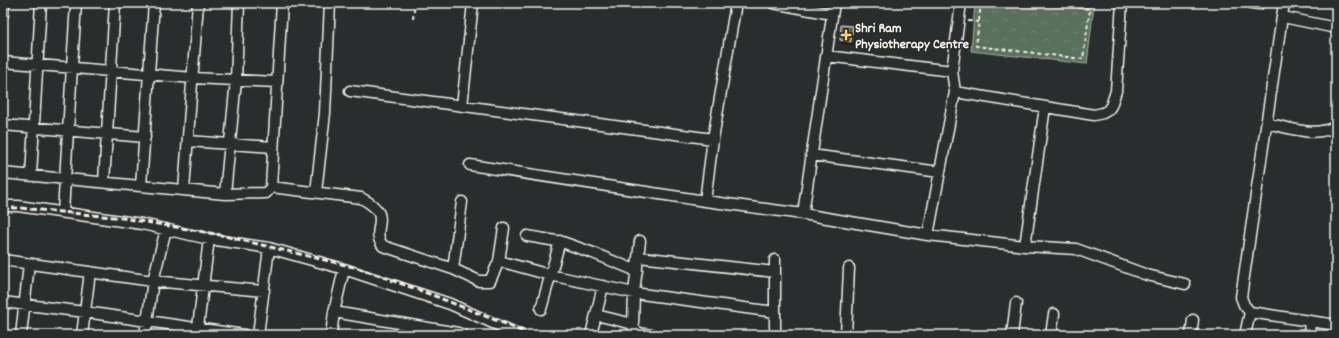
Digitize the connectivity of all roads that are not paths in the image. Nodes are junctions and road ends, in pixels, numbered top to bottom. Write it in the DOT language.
graph roads {
  1 [pos="4,3"];
  2 [pos="41,3"];
  3 [pos="76,3"];
  4 [pos="115,3"];
  5 [pos="154,3"];
  6 [pos="198,3"];
  7 [pos="239,3"];
  8 [pos="282,3"];
  9 [pos="330,3"];
  10 [pos="473,3"];
  11 [pos="736,3"];
  12 [pos="773,3"];
  13 [pos="834,3"];
  14 [pos="961,3"];
  15 [pos="1122,3"];
  16 [pos="1284,3"];
  17 [pos="3,14"];
  18 [pos="832,14"];
  19 [pos="1283,17"];
  20 [pos="1336,28"];
  21 [pos="826,56"];
  22 [pos="3,62"];
  23 [pos="37,64"];
  24 [pos="72,67"];
  25 [pos="111,71"];
  26 [pos="952,71"];
  27 [pos="149,74"];
  28 [pos="192,78"];
  29 [pos="236,80"];
  30 [pos="277,82"];
  31 [pos="350,91"];
  32 [pos="955,92"];
  33 [pos="462,106"];
  34 [pos="1045,107"];
  35 [pos="1267,123"];
  36 [pos="3,125"];
  37 [pos="1336,126"];
  38 [pos="34,128"];
  39 [pos="68,131"];
  40 [pos="107,135"];
  41 [pos="145,137"];
  42 [pos="713,139"];
  43 [pos="188,141"];
  44 [pos="230,143"];
  45 [pos="274,146"];
  46 [pos="811,155"];
  47 [pos="470,165"];
  48 [pos="940,172"];
  49 [pos="3,173"];
  50 [pos="31,175"];
  51 [pos="64,178"];
  52 [pos="104,182"];
  53 [pos="141,186"];
  54 [pos="271,187"];
  55 [pos="184,190"];
  56 [pos="316,192"];
  57 [pos="225,194"];
  58 [pos="705,201"];
  59 [pos="462,202"];
  60 [pos="3,206"];
  61 [pos="63,212"];
  62 [pos="803,214"];
  63 [pos="504,228"];
  64 [pos="166,230"];
  65 [pos="928,235"];
  66 [pos="527,236"];
  67 [pos="209,239"];
  68 [pos="560,241"];
  69 [pos="640,241"];
  70 [pos="1025,246"];
  71 [pos="268,248"];
  72 [pos="639,257"];
  73 [pos="3,260"];
  74 [pos="775,260"];
  75 [pos="499,261"];
  76 [pos="29,264"];
  77 [pos="453,268"];
  78 [pos="849,268"];
  79 [pos="344,269"];
  80 [pos="637,271"];
  81 [pos="90,272"];
  82 [pos="775,272"];
  83 [pos="550,275"];
  84 [pos="153,281"];
  85 [pos="1185,284"];
  86 [pos="203,285"];
  87 [pos="603,286"];
  88 [pos="264,291"];
  89 [pos="634,293"];
  90 [pos="3,302"];
  91 [pos="1016,303"];
  92 [pos="24,305"];
  93 [pos="541,309"];
  94 [pos="85,312"];
  95 [pos="334,312"];
  96 [pos="775,312"];
  97 [pos="1250,312"];
  98 [pos="1054,314"];
  99 [pos="596,315"];
  100 [pos="1193,320"];
  101 [pos="146,321"];
  102 [pos="1310,321"];
  103 [pos="634,324"];
  104 [pos="1336,325"];
  105 [pos="198,332"];
  106 [pos="21,335"];
  107 [pos="82,335"];
  108 [pos="145,335"];
  109 [pos="244,335"];
  110 [pos="258,335"];
  111 [pos="331,335"];
  112 [pos="464,335"];
  113 [pos="520,335"];
  114 [pos="591,335"];
  115 [pos="654,335"];
  116 [pos="775,335"];
  117 [pos="846,335"];
  118 [pos="1012,335"];
  119 [pos="1051,335"];
  120 [pos="1191,335"];
  121 [pos="1245,335"];
  122 [pos="1308,335"];
  1 -- 17 [label="street"];
  2 -- 23 [label="street"];
  3 -- 24 [label="street"];
  4 -- 25 [label="street"];
  5 -- 27 [label="street"];
  6 -- 28 [label="street"];
  7 -- 29 [label="street"];
  8 -- 30 [label="street"];
  9 -- 56 [label="street"];
  10 -- 33 [label="street"];
  11 -- 42 [label="street"];
  12 -- 18 [label="street"];
  13 -- 18 [label="street"];
  14 -- 26 [label="street"];
  15 -- 34 [label="street"];
  16 -- 19 [label="street"];
  18 -- 21 [label="street"];
  19 -- 20 [label="street"];
  19 -- 35 [label="street"];
  21 -- 26 [label="street"];
  21 -- 46 [label="street"];
  22 -- 23 [label="street"];
  23 -- 24 [label="street"];
  23 -- 38 [label="street"];
  24 -- 25 [label="street"];
  24 -- 39 [label="street"];
  25 -- 27 [label="street"];
  25 -- 40 [label="street"];
  26 -- 32 [label="street"];
  27 -- 28 [label="street"];
  27 -- 41 [label="street"];
  28 -- 29 [label="street"];
  28 -- 43 [label="street"];
  29 -- 30 [label="street"];
  29 -- 44 [label="street"];
  30 -- 45 [label="street"];
  31 -- 33 [label="street"];
  32 -- 34 [label="street"];
  32 -- 48 [label="street"];
  33 -- 42 [label="street"];
  34 -- 70 [label="street"];
  35 -- 37 [label="street"];
  35 -- 97 [label="street"];
  36 -- 38 [label="street"];
  38 -- 39 [label="street"];
  38 -- 50 [label="street"];
  39 -- 40 [label="street"];
  39 -- 51 [label="street"];
  40 -- 41 [label="street"];
  40 -- 52 [label="street"];
  41 -- 53 [label="street"];
  42 -- 58 [label="street"];
  43 -- 44 [label="street"];
  43 -- 55 [label="street"];
  44 -- 45 [label="street"];
  44 -- 57 [label="street"];
  45 -- 54 [label="street"];
  46 -- 48 [label="street"];
  46 -- 62 [label="street"];
  47 -- 58 [label="street"];
  48 -- 65 [label="street"];
  49 -- 50 [label="street"];
  50 -- 51 [label="street"];
  51 -- 52 [label="street"];
  51 -- 61 [label="street"];
  52 -- 53 [label="street"];
  53 -- 55 [label="street"];
  54 -- 56 [label="street"];
  54 -- 57 [label="street"];
  55 -- 57 [label="street"];
  56 -- 77 [label="street"];
  58 -- 62 [label="street"];
  59 -- 77 [label="street"];
  60 -- 61 [label="street"];
  61 -- 64 [label="street"];
  62 -- 65 [label="street"];
  63 -- 75 [label="street"];
  64 -- 67 [label="street"];
  64 -- 84 [label="street"];
  65 -- 70 [label="street"];
  66 -- 68 [label="street"];
  67 -- 71 [label="street"];
  67 -- 86 [label="street"];
  68 -- 80 [label="street"];
  68 -- 83 [label="street"];
  69 -- 72 [label="street"];
  70 -- 85 [label="street"];
  71 -- 79 [label="street"];
  71 -- 88 [label="street"];
  72 -- 80 [label="street"];
  72 -- 82 [label="street"];
  73 -- 76 [label="street"];
  74 -- 82 [label="street"];
  75 -- 77 [label="street"];
  75 -- 83 [label="street"];
  76 -- 81 [label="street"];
  76 -- 92 [label="street"];
  78 -- 117 [label="street"];
  79 -- 95 [label="street"];
  79 -- 113 [label="street"];
  80 -- 89 [label="street"];
  81 -- 84 [label="street"];
  81 -- 94 [label="street"];
  82 -- 96 [label="street"];
  83 -- 87 [label="street"];
  83 -- 93 [label="street"];
  84 -- 86 [label="street"];
  84 -- 101 [label="street"];
  86 -- 88 [label="street"];
  86 -- 105 [label="street"];
  87 -- 89 [label="street"];
  87 -- 99 [label="street"];
  88 -- 110 [label="street"];
  89 -- 96 [label="street"];
  89 -- 103 [label="street"];
  90 -- 92 [label="street"];
  91 -- 118 [label="street"];
  92 -- 94 [label="street"];
  92 -- 106 [label="street"];
  94 -- 101 [label="street"];
  94 -- 107 [label="street"];
  95 -- 111 [label="street"];
  95 -- 112 [label="street"];
  96 -- 116 [label="street"];
  97 -- 102 [label="street"];
  97 -- 121 [label="street"];
  98 -- 119 [label="street"];
  99 -- 103 [label="street"];
  99 -- 114 [label="street"];
  100 -- 120 [label="street"];
  101 -- 105 [label="street"];
  101 -- 108 [label="street"];
  102 -- 104 [label="street"];
  102 -- 122 [label="street"];
  103 -- 115 [label="street"];
  105 -- 109 [label="street"];
}
